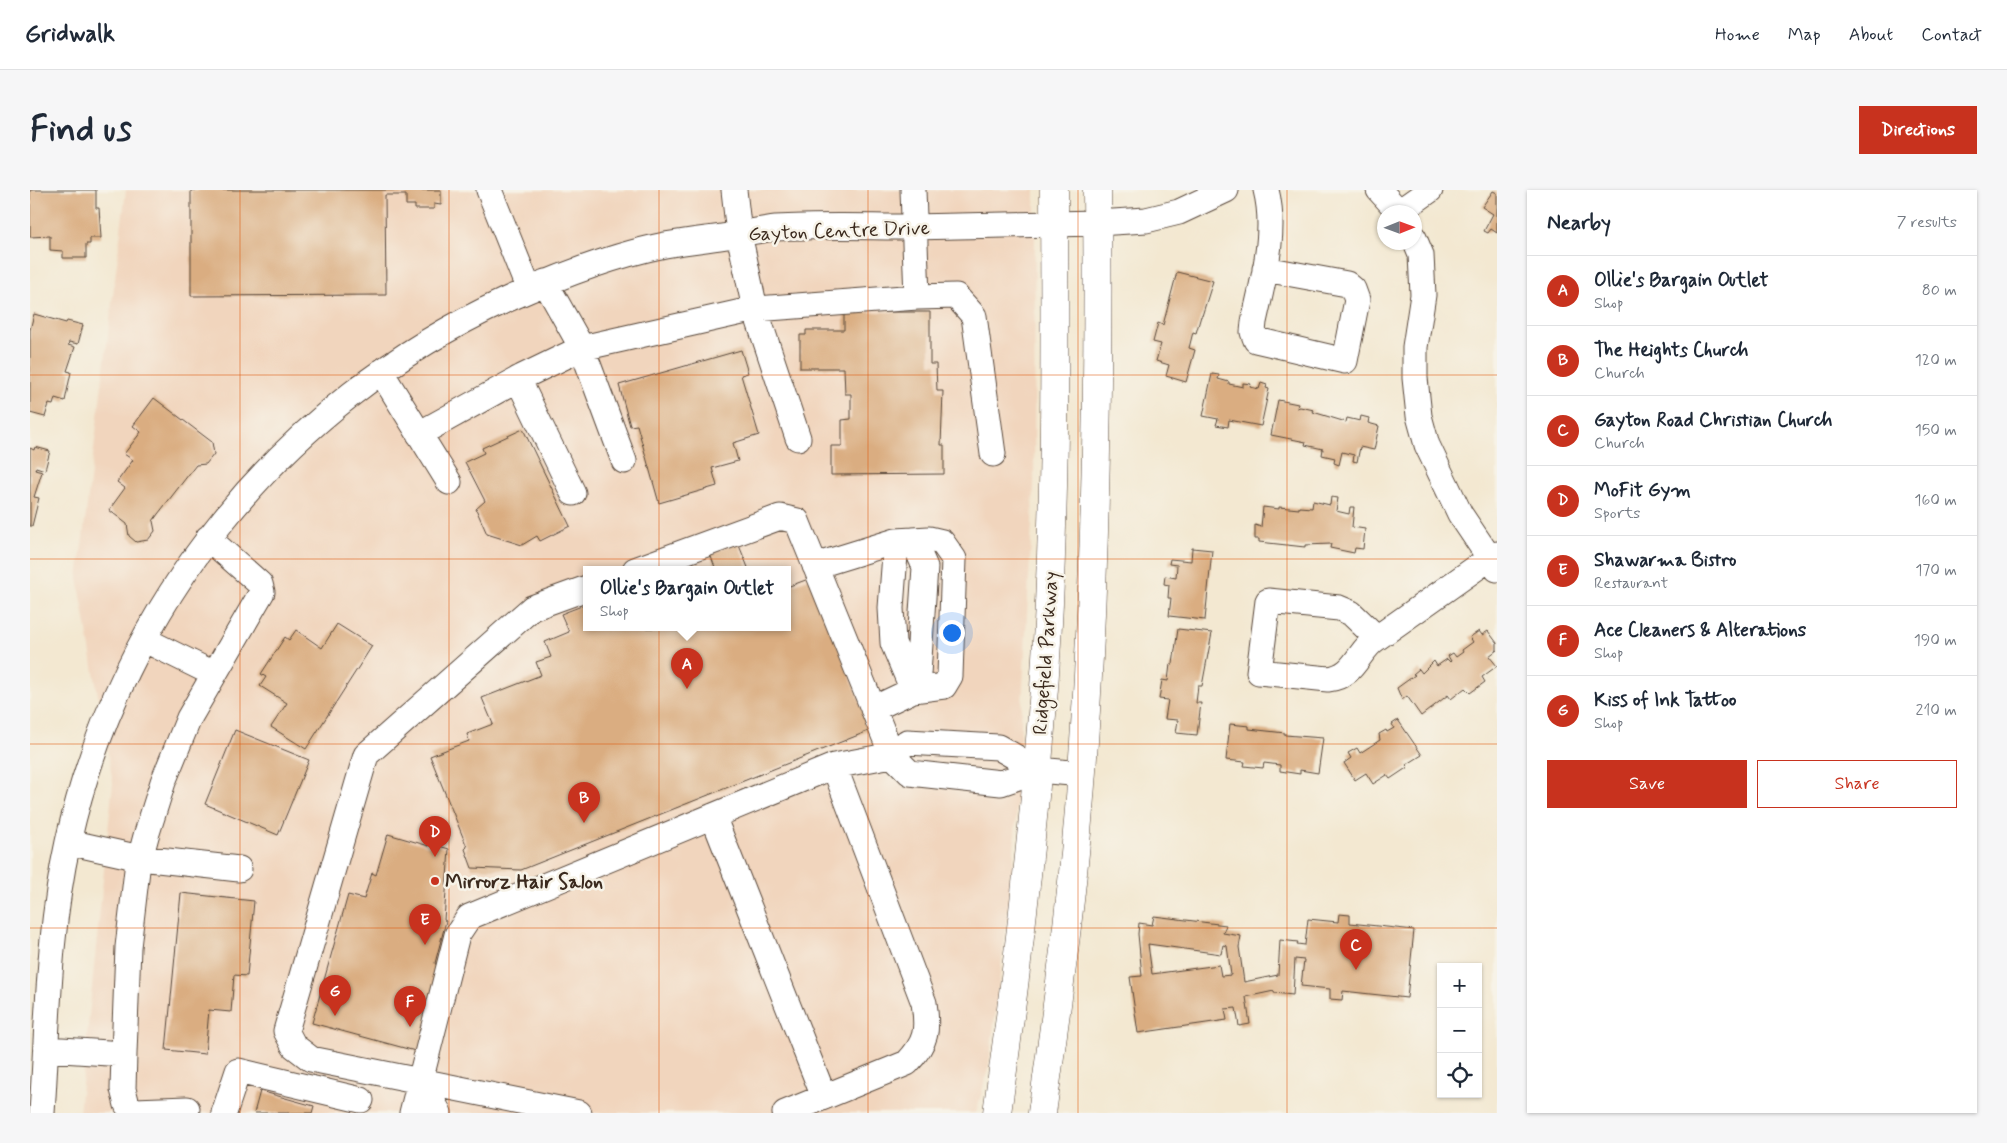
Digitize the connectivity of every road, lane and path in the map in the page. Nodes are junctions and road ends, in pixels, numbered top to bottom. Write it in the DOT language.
graph roads {
  1 [pos="489,190"];
  2 [pos="734,190"];
  3 [pos="913,190"];
  4 [pos="1054,190"];
  5 [pos="1096,190"];
  6 [pos="1226,190"];
  7 [pos="1266,190"];
  8 [pos="1379,190"];
  9 [pos="1430,190"];
  10 [pos="1393,205"];
  11 [pos="1409,205"];
  12 [pos="1097,223"];
  13 [pos="1054,224"];
  14 [pos="914,227"];
  15 [pos="739,234"];
  16 [pos="1419,250"];
  17 [pos="1265,269"];
  18 [pos="537,286"];
  19 [pos="917,296"];
  20 [pos="755,309"];
  21 [pos="582,348"];
  22 [pos="381,372"];
  23 [pos="518,379"];
  24 [pos="419,434"];
  25 [pos="798,438"];
  26 [pos="993,454"];
  27 [pos="624,461"];
  28 [pos="449,482"];
  29 [pos="573,493"];
  30 [pos="208,538"];
  31 [pos="905,540"];
  32 [pos="1495,560"];
  33 [pos="646,566"];
  34 [pos="815,566"];
  35 [pos="583,589"];
  36 [pos="1377,638"];
  37 [pos="145,640"];
  38 [pos="214,674"];
  39 [pos="913,690"];
  40 [pos="873,709"];
  41 [pos="892,755"];
  42 [pos="834,766"];
  43 [pos="1038,770"];
  44 [pos="1082,774"];
  45 [pos="713,816"];
  46 [pos="68,842"];
  47 [pos="140,858"];
  48 [pos="239,869"];
  49 [pos="40,961"];
  50 [pos="46,1049"];
  51 [pos="124,1054"];
  52 [pos="370,1071"];
  53 [pos="421,1081"];
  54 [pos="824,1097"];
  55 [pos="359,1107"];
  56 [pos="187,1109"];
  57 [pos="42,1113"];
  58 [pos="224,1113"];
  59 [pos="412,1113"];
  60 [pos="438,1113"];
  61 [pos="579,1113"];
  62 [pos="785,1113"];
  63 [pos="997,1113"];
  64 [pos="1042,1113"];
  1 -- 18 [label="street"];
  2 -- 15 [label="street"];
  3 -- 14 [label="street"];
  4 -- 13 [label="main road, Ridgefield Parkway"];
  5 -- 12 [label="main road"];
  6 -- 12 [label="street, Gayton Centre Drive"];
  7 -- 17 [label="street"];
  8 -- 10 [label="street"];
  9 -- 11 [label="street"];
  12 -- 13 [label="street, Gayton Centre Drive"];
  12 -- 44 [label="main road"];
  13 -- 14 [label="street, Gayton Centre Drive"];
  13 -- 43 [label="main road, Ridgefield Parkway"];
  14 -- 15 [label="street, Gayton Centre Drive"];
  14 -- 19 [label="street"];
  15 -- 18 [label="street, Gayton Centre Drive"];
  15 -- 20 [label="street"];
  16 -- 32 [label="street"];
  17 -- 17 [label="street"];
  18 -- 21 [label="street"];
  18 -- 22 [label="street, Gayton Centre Drive"];
  19 -- 20 [label="street"];
  19 -- 26 [label="street"];
  20 -- 21 [label="street"];
  20 -- 25 [label="street"];
  21 -- 23 [label="street"];
  21 -- 27 [label="street"];
  22 -- 24 [label="street"];
  22 -- 30 [label="street, Gayton Centre Drive"];
  23 -- 24 [label="street"];
  23 -- 29 [label="street"];
  24 -- 28 [label="street"];
  30 -- 37 [label="street, Gayton Centre Drive"];
  30 -- 38 [label="street"];
  31 -- 34 [label="street"];
  31 -- 39 [label="street"];
  31 -- 39 [label="street"];
  32 -- 36 [label="street"];
  33 -- 34 [label="street"];
  34 -- 40 [label="street"];
  35 -- 52 [label="street"];
  36 -- 36 [label="street"];
  37 -- 38 [label="street"];
  37 -- 46 [label="street, Gayton Centre Drive"];
  38 -- 47 [label="street"];
  39 -- 40 [label="street"];
  40 -- 41 [label="street"];
  41 -- 42 [label="street"];
  41 -- 43 [label="street"];
  41 -- 43 [label="street"];
  42 -- 45 [label="street"];
  42 -- 54 [label="street"];
  43 -- 44 [label="street"];
  43 -- 63 [label="main road, Ridgefield Parkway"];
  44 -- 64 [label="main road"];
  45 -- 53 [label="street"];
  45 -- 54 [label="street"];
  46 -- 47 [label="street"];
  46 -- 49 [label="street, Gayton Centre Drive"];
  47 -- 48 [label="street"];
  47 -- 51 [label="street"];
  49 -- 50 [label="street, Gayton Centre Drive"];
  50 -- 51 [label="street"];
  50 -- 57 [label="street, Gayton Centre Drive"];
  51 -- 56 [label="street"];
  52 -- 53 [label="street"];
  52 -- 55 [label="street"];
  53 -- 59 [label="street"];
  53 -- 60 [label="street"];
  53 -- 61 [label="street"];
  54 -- 62 [label="street"];
  55 -- 58 [label="street"];
}
